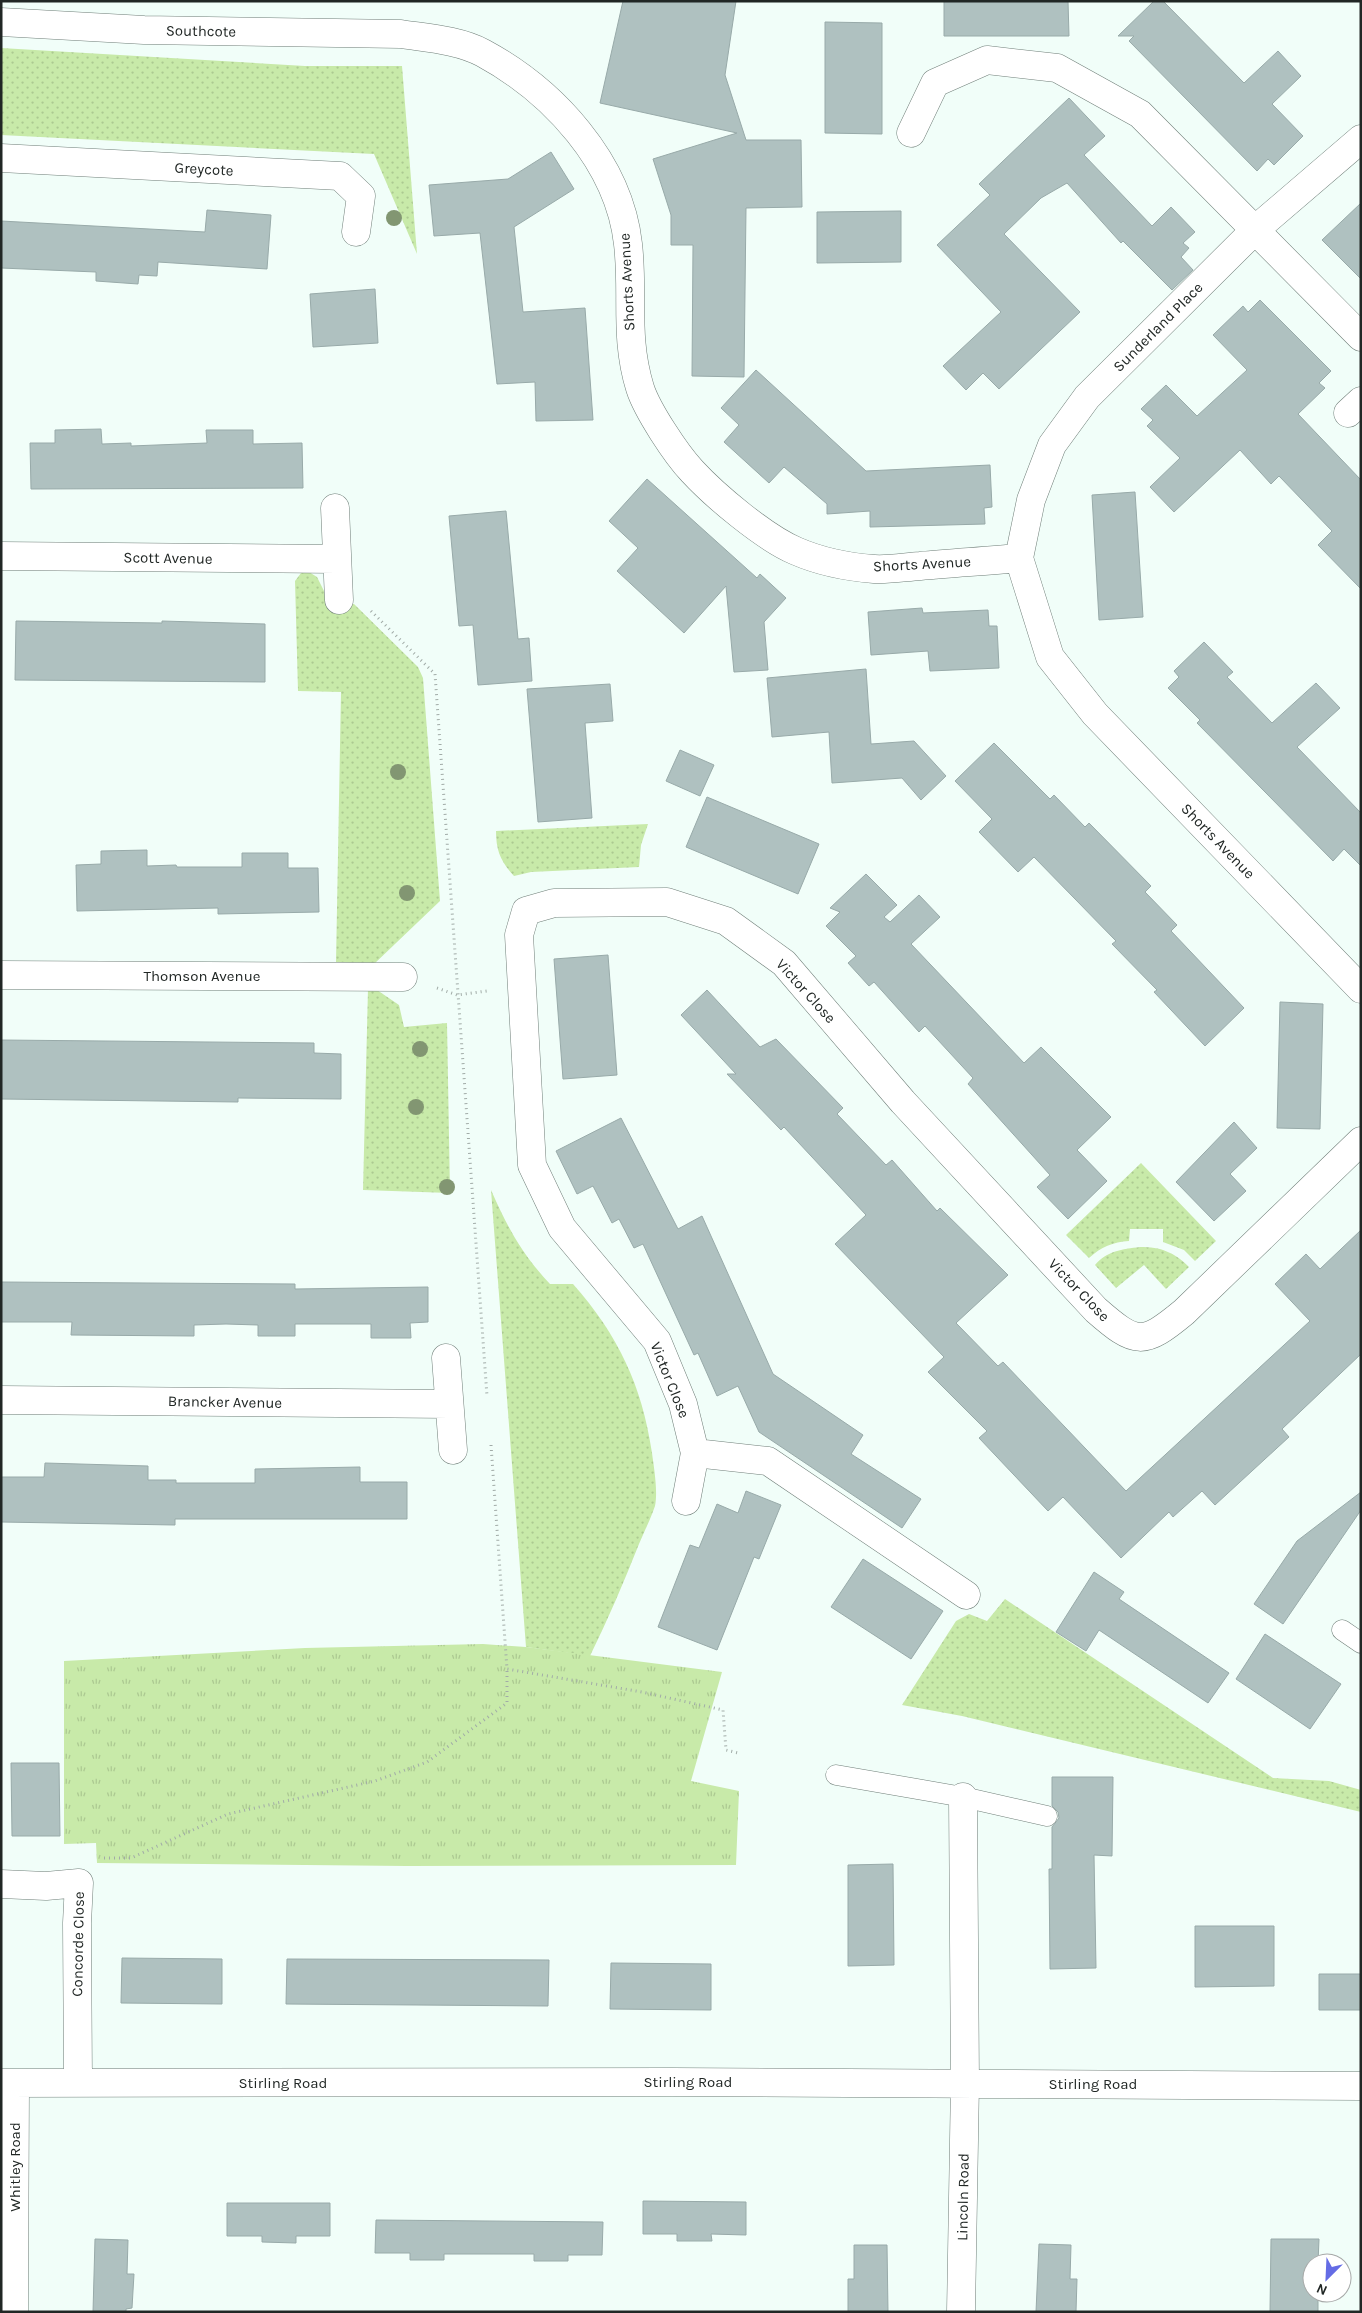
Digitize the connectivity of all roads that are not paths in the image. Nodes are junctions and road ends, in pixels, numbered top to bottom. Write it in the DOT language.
graph roads {
  1 [pos="1,22"];
  2 [pos="401,34"];
  3 [pos="911,133"];
  4 [pos="1361,139"];
  5 [pos="1,158"];
  6 [pos="1256,229"];
  7 [pos="356,232"];
  8 [pos="1361,337"];
  9 [pos="335,508"];
  10 [pos="1,556"];
  11 [pos="1018,558"];
  12 [pos="336,559"];
  13 [pos="339,600"];
  14 [pos="1,975"];
  15 [pos="403,977"];
  16 [pos="1361,989"];
  17 [pos="1361,1141"];
  18 [pos="446,1358"];
  19 [pos="1,1400"];
  20 [pos="449,1404"];
  21 [pos="453,1450"];
  22 [pos="695,1453"];
  23 [pos="686,1501"];
  24 [pos="966,1595"];
  25 [pos="1342,1630"];
  26 [pos="1361,1643"];
  27 [pos="836,1775"];
  28 [pos="963,1797"];
  29 [pos="1046,1816"];
  30 [pos="1,1884"];
  31 [pos="8,2083"];
  32 [pos="78,2083"];
  33 [pos="965,2083"];
  34 [pos="1361,2086"];
  35 [pos="14,2312"];
  36 [pos="961,2312"];
  1 -- 2 [label="street, Southcote"];
  2 -- 11 [label="street, Shorts Avenue"];
  3 -- 6 [label="street"];
  4 -- 6 [label="street, Sunderland Place"];
  5 -- 7 [label="street, Greycote"];
  6 -- 8 [label="street"];
  6 -- 11 [label="street, Sunderland Place"];
  9 -- 12 [label="street"];
  10 -- 12 [label="street, Scott Avenue"];
  11 -- 16 [label="street, Shorts Avenue"];
  12 -- 13 [label="street"];
  14 -- 15 [label="street, Thomson Avenue"];
  17 -- 22 [label="street, Victor Close"];
  18 -- 20 [label="street"];
  19 -- 20 [label="street, Brancker Avenue"];
  20 -- 21 [label="street"];
  22 -- 23 [label="street, Victor Close"];
  22 -- 24 [label="street"];
  25 -- 26 [label="lane"];
  27 -- 28 [label="lane"];
  28 -- 29 [label="lane"];
  28 -- 33 [label="street, Lincoln Road"];
  30 -- 32 [label="street, Concorde Close"];
  31 -- 32 [label="street, Stirling Road"];
  31 -- 35 [label="street, Whitley Road"];
  32 -- 33 [label="street, Stirling Road"];
  33 -- 34 [label="street, Stirling Road"];
  33 -- 36 [label="street, Lincoln Road"];
}
